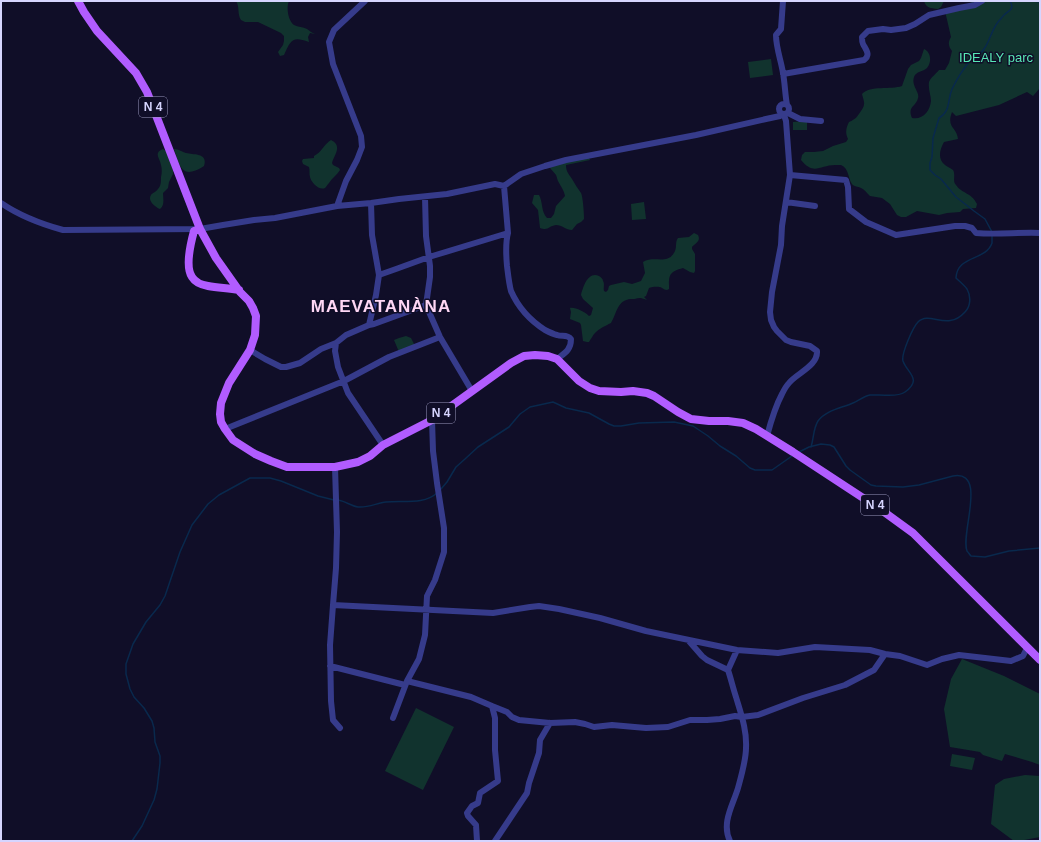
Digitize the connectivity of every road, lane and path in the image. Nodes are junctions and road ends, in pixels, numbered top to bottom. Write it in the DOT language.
graph roads {
  1 [pos="78,1"];
  2 [pos="366,1"];
  3 [pos="783,1"];
  4 [pos="982,1"];
  5 [pos="783,74"];
  6 [pos="785,109"];
  7 [pos="821,121"];
  8 [pos="790,175"];
  9 [pos="504,186"];
  10 [pos="425,197"];
  11 [pos="786,202"];
  12 [pos="1,203"];
  13 [pos="371,203"];
  14 [pos="337,206"];
  15 [pos="815,206"];
  16 [pos="200,230"];
  17 [pos="508,233"];
  18 [pos="1040,233"];
  19 [pos="429,257"];
  20 [pos="379,275"];
  21 [pos="239,290"];
  22 [pos="426,305"];
  23 [pos="369,325"];
  24 [pos="440,337"];
  25 [pos="336,342"];
  26 [pos="250,350"];
  27 [pos="557,359"];
  28 [pos="344,381"];
  29 [pos="472,391"];
  30 [pos="432,420"];
  31 [pos="225,429"];
  32 [pos="767,436"];
  33 [pos="383,445"];
  34 [pos="335,467"];
  35 [pos="333,604"];
  36 [pos="426,609"];
  37 [pos="688,640"];
  38 [pos="1027,648"];
  39 [pos="737,650"];
  40 [pos="885,654"];
  41 [pos="1040,660"];
  42 [pos="330,666"];
  43 [pos="728,670"];
  44 [pos="406,683"];
  45 [pos="492,706"];
  46 [pos="742,717"];
  47 [pos="393,718"];
  48 [pos="550,723"];
  49 [pos="340,728"];
  50 [pos="477,841"];
  51 [pos="495,841"];
  52 [pos="730,841"];
  1 -- 16 [label="main road, N 4"];
  2 -- 14 [label="street"];
  3 -- 5 [label="street"];
  4 -- 5 [label="street"];
  5 -- 6 [label="street"];
  6 -- 7 [label="street"];
  6 -- 8 [label="street"];
  6 -- 9 [label="street"];
  8 -- 11 [label="street"];
  8 -- 18 [label="street"];
  9 -- 10 [label="street"];
  9 -- 17 [label="street"];
  10 -- 13 [label="street"];
  10 -- 19 [label="street"];
  11 -- 15 [label="street"];
  11 -- 32 [label="street"];
  12 -- 16 [label="street"];
  13 -- 14 [label="street"];
  13 -- 20 [label="street"];
  14 -- 16 [label="street"];
  16 -- 21 [label="main road, N 4"];
  16 -- 21 [label="main road"];
  17 -- 19 [label="street"];
  17 -- 27 [label="street"];
  19 -- 20 [label="street"];
  19 -- 22 [label="street"];
  20 -- 23 [label="street"];
  21 -- 26 [label="main road, N 4"];
  22 -- 23 [label="street"];
  22 -- 24 [label="street"];
  23 -- 25 [label="street"];
  24 -- 28 [label="street"];
  24 -- 29 [label="street"];
  25 -- 26 [label="street"];
  25 -- 28 [label="street"];
  26 -- 31 [label="main road, N 4"];
  27 -- 29 [label="main road, N 4"];
  27 -- 32 [label="main road, N 4"];
  28 -- 31 [label="street"];
  28 -- 33 [label="street"];
  29 -- 30 [label="main road, N 4"];
  30 -- 33 [label="main road, N 4"];
  30 -- 36 [label="street"];
  31 -- 34 [label="main road, N 4"];
  32 -- 38 [label="main road, N 4"];
  33 -- 34 [label="main road, N 4"];
  34 -- 35 [label="street"];
  35 -- 36 [label="street"];
  35 -- 42 [label="street"];
  36 -- 37 [label="street"];
  36 -- 44 [label="street"];
  37 -- 39 [label="street"];
  37 -- 43 [label="street"];
  38 -- 40 [label="street"];
  38 -- 41 [label="main road, N 4"];
  39 -- 40 [label="street"];
  39 -- 43 [label="street"];
  40 -- 46 [label="street"];
  42 -- 44 [label="street"];
  42 -- 49 [label="street"];
  43 -- 46 [label="street"];
  44 -- 45 [label="street"];
  44 -- 47 [label="street"];
  45 -- 48 [label="street"];
  45 -- 50 [label="street"];
  46 -- 48 [label="street"];
  46 -- 52 [label="street"];
  48 -- 51 [label="street"];
}
